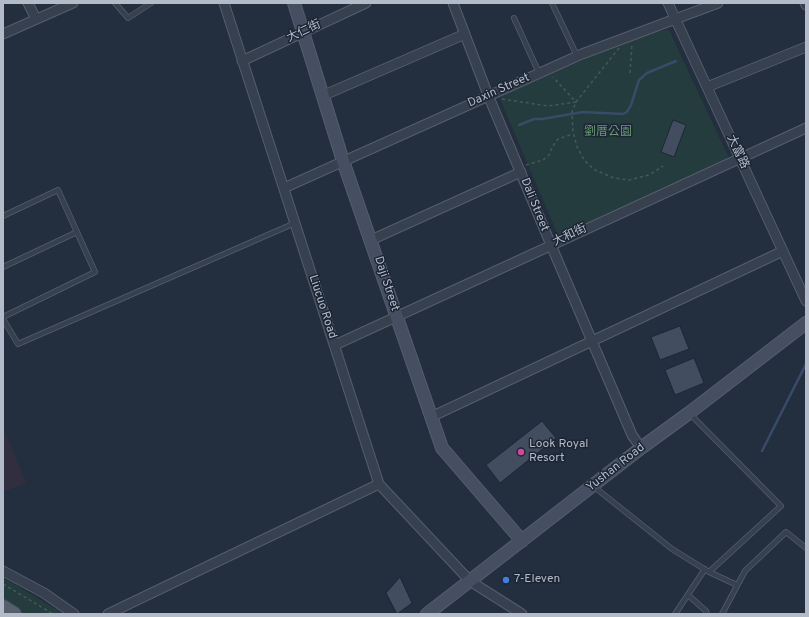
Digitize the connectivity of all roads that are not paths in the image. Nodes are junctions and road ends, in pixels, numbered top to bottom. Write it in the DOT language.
graph roads {
  1 [pos="28,3"];
  2 [pos="73,3"];
  3 [pos="115,3"];
  4 [pos="151,3"];
  5 [pos="224,3"];
  6 [pos="294,3"];
  7 [pos="366,3"];
  8 [pos="453,3"];
  9 [pos="552,3"];
  10 [pos="668,3"];
  11 [pos="718,3"];
  12 [pos="514,18"];
  13 [pos="675,18"];
  14 [pos="36,19"];
  15 [pos="302,32"];
  16 [pos="3,34"];
  17 [pos="465,34"];
  18 [pos="806,47"];
  19 [pos="577,56"];
  20 [pos="242,61"];
  21 [pos="539,73"];
  22 [pos="707,87"];
  23 [pos="488,95"];
  24 [pos="322,96"];
  25 [pos="806,128"];
  26 [pos="740,157"];
  27 [pos="343,161"];
  28 [pos="520,170"];
  29 [pos="284,188"];
  30 [pos="3,216"];
  31 [pos="295,222"];
  32 [pos="78,232"];
  33 [pos="371,240"];
  34 [pos="551,245"];
  35 [pos="783,251"];
  36 [pos="3,267"];
  37 [pos="806,300"];
  38 [pos="396,317"];
  39 [pos="3,318"];
  40 [pos="806,323"];
  41 [pos="593,341"];
  42 [pos="335,345"];
  43 [pos="689,413"];
  44 [pos="431,417"];
  45 [pos="640,448"];
  46 [pos="379,484"];
  47 [pos="593,486"];
  48 [pos="522,541"];
  49 [pos="806,548"];
  50 [pos="707,570"];
  51 [pos="3,571"];
  52 [pos="470,581"];
  53 [pos="737,585"];
  54 [pos="688,595"];
  55 [pos="3,607"];
  56 [pos="14,614"];
  57 [pos="74,614"];
  58 [pos="108,614"];
  59 [pos="427,614"];
  60 [pos="522,614"];
  61 [pos="675,614"];
  62 [pos="707,614"];
  63 [pos="722,614"];
  1 -- 14 [label="street"];
  2 -- 14 [label="street"];
  3 -- 4 [label="lane"];
  5 -- 20 [label="street, Liucuo Road"];
  6 -- 15 [label="street, Daji Street"];
  7 -- 15 [label="street, 大仁街"];
  8 -- 17 [label="street, Dali Street"];
  9 -- 19 [label="lane"];
  10 -- 13 [label="street, 大富路"];
  11 -- 13 [label="street, Daxin Street"];
  12 -- 21 [label="lane"];
  13 -- 19 [label="street, Daxin Street"];
  13 -- 22 [label="street, 大富路"];
  14 -- 16 [label="street"];
  15 -- 20 [label="street, 大仁街"];
  15 -- 24 [label="street, Daji Street"];
  17 -- 23 [label="street, Dali Street"];
  17 -- 24 [label="street"];
  18 -- 22 [label="street"];
  19 -- 21 [label="street, Daxin Street"];
  20 -- 29 [label="street, Liucuo Road"];
  21 -- 23 [label="street, Daxin Street"];
  22 -- 26 [label="street, 大富路"];
  23 -- 27 [label="street, Daxin Street"];
  23 -- 28 [label="street, Dali Street"];
  24 -- 27 [label="street, Daji Street"];
  25 -- 26 [label="street, 大和街"];
  26 -- 34 [label="street, 大和街"];
  26 -- 35 [label="street, 大富路"];
  27 -- 29 [label="street, Daxin Street"];
  27 -- 33 [label="street, Daji Street"];
  28 -- 33 [label="street"];
  28 -- 34 [label="street, Dali Street"];
  29 -- 31 [label="street, Liucuo Road"];
  30 -- 32 [label="lane"];
  31 -- 39 [label="lane"];
  31 -- 42 [label="street, Liucuo Road"];
  32 -- 36 [label="lane"];
  32 -- 39 [label="lane"];
  33 -- 38 [label="street, Daji Street"];
  34 -- 38 [label="street, 大和街"];
  34 -- 41 [label="street, Dali Street"];
  35 -- 37 [label="street, 大富路"];
  35 -- 41 [label="street"];
  38 -- 42 [label="street, 大和街"];
  38 -- 44 [label="street, Daji Street"];
  40 -- 43 [label="street, Yushan Road"];
  41 -- 44 [label="street"];
  41 -- 45 [label="street, Dali Street"];
  42 -- 46 [label="street, Liucuo Road"];
  43 -- 45 [label="street, Yushan Road"];
  43 -- 50 [label="lane"];
  44 -- 48 [label="street, Daji Street"];
  45 -- 47 [label="street, Yushan Road"];
  46 -- 52 [label="street, Liucuo Road"];
  46 -- 58 [label="street"];
  47 -- 48 [label="street, Yushan Road"];
  47 -- 50 [label="lane"];
  48 -- 52 [label="street, Yushan Road"];
  49 -- 53 [label="lane"];
  50 -- 53 [label="lane"];
  50 -- 54 [label="lane"];
  51 -- 57 [label="street"];
  52 -- 59 [label="street, Yushan Road"];
  52 -- 60 [label="street, Liucuo Road"];
  53 -- 63 [label="lane"];
  54 -- 61 [label="lane"];
  54 -- 62 [label="lane"];
  55 -- 56 [label="main road"];
}
